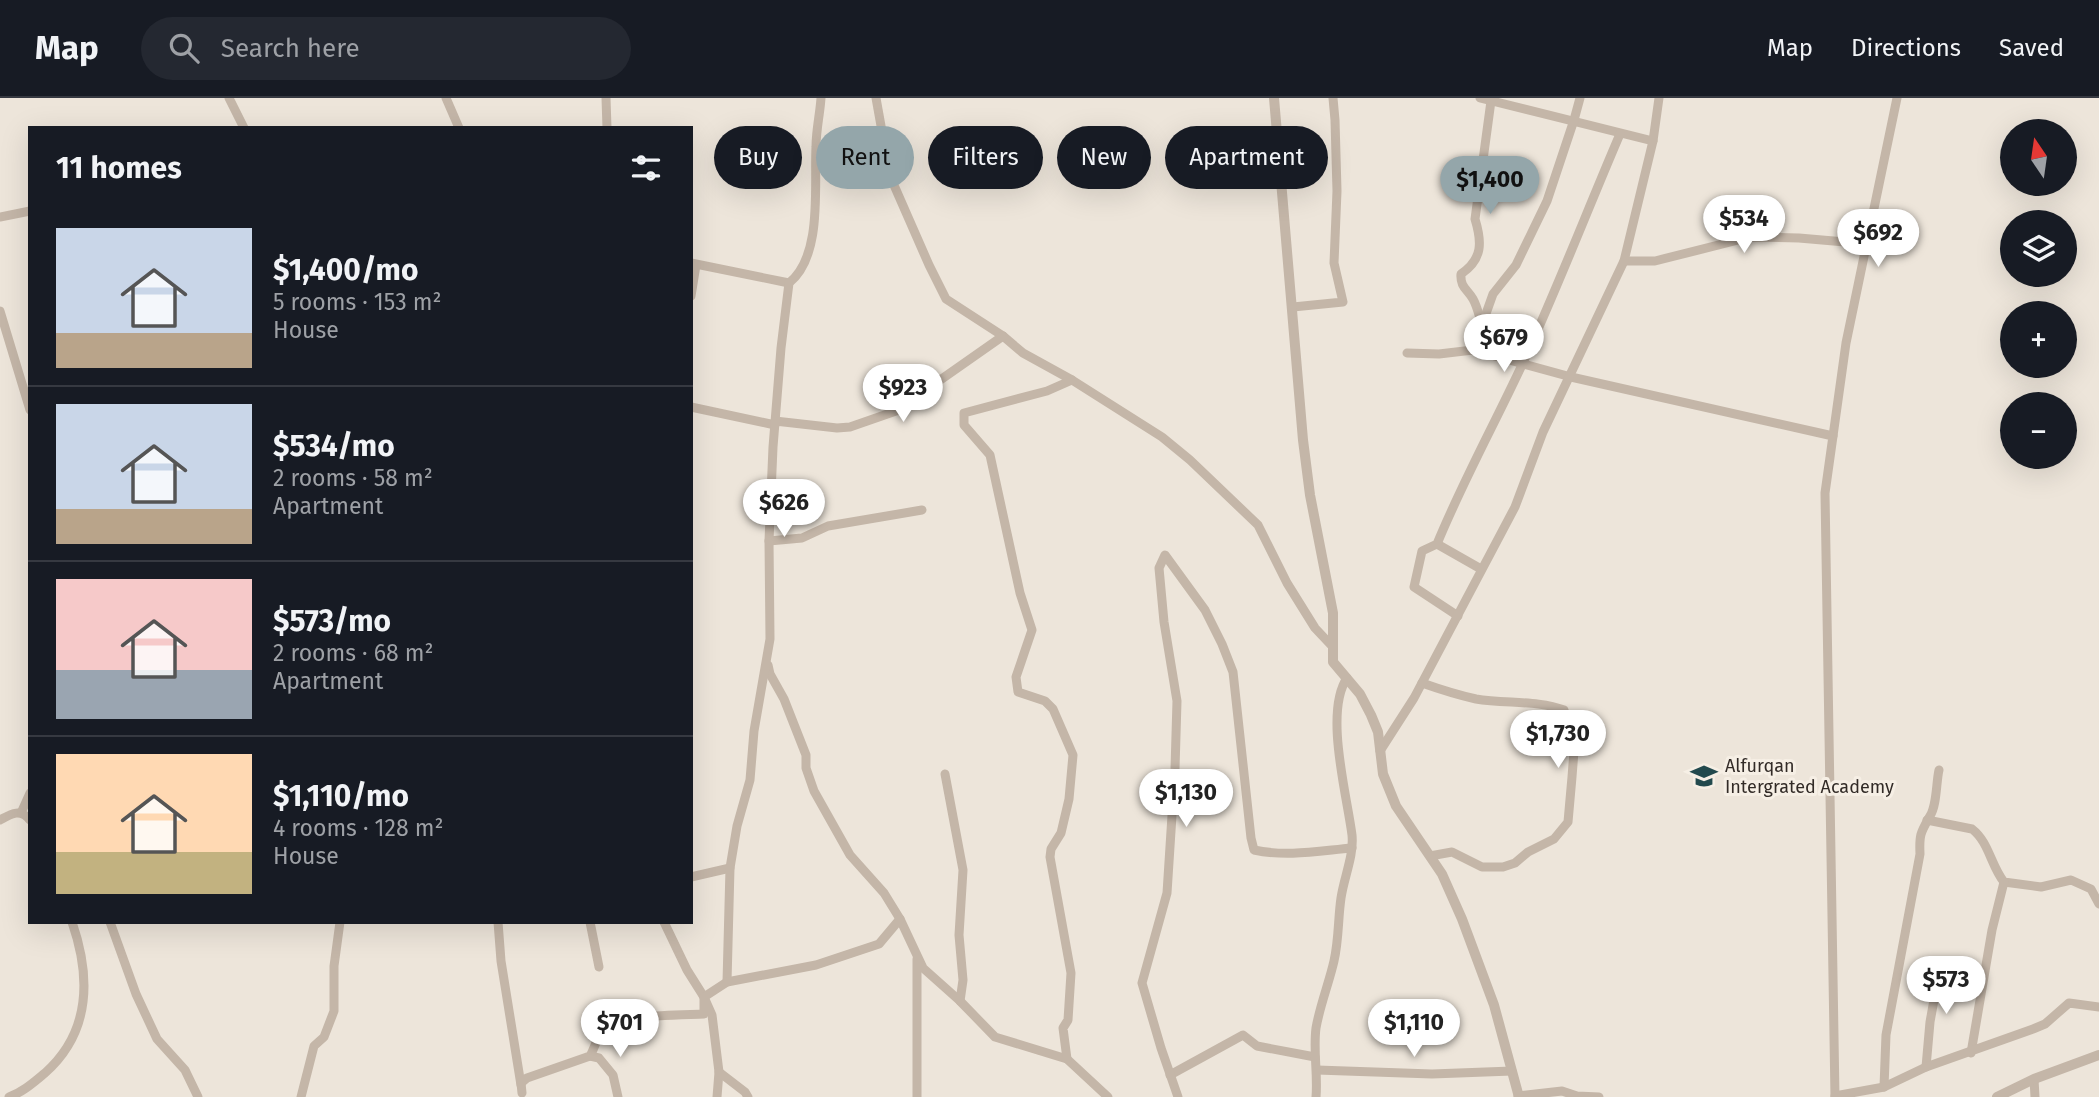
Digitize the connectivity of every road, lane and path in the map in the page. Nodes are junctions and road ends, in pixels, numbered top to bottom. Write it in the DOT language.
graph roads {
  1 [pos="229,98"];
  2 [pos="446,98"];
  3 [pos="606,98"];
  4 [pos="821,98"];
  5 [pos="876,98"];
  6 [pos="1274,98"];
  7 [pos="1333,98"];
  8 [pos="1480,98"];
  9 [pos="1580,98"];
  10 [pos="1659,98"];
  11 [pos="1897,98"];
  12 [pos="1491,101"];
  13 [pos="1574,120"];
  14 [pos="243,126"];
  15 [pos="458,126"];
  16 [pos="607,126"];
  17 [pos="1620,134"];
  18 [pos="1653,141"];
  19 [pos="28,211"];
  20 [pos="0,217"];
  21 [pos="1868,244"];
  22 [pos="1624,261"];
  23 [pos="694,264"];
  24 [pos="789,283"];
  25 [pos="1293,307"];
  26 [pos="0,311"];
  27 [pos="1481,322"];
  28 [pos="1003,336"];
  29 [pos="1473,350"];
  30 [pos="1407,353"];
  31 [pos="1523,363"];
  32 [pos="1571,377"];
  33 [pos="1072,380"];
  34 [pos="28,403"];
  35 [pos="693,407"];
  36 [pos="775,423"];
  37 [pos="1833,436"];
  38 [pos="922,510"];
  39 [pos="769,541"];
  40 [pos="1437,544"];
  41 [pos="1481,569"];
  42 [pos="1458,616"];
  43 [pos="1331,645"];
  44 [pos="767,659"];
  45 [pos="1347,678"];
  46 [pos="1422,683"];
  47 [pos="1380,751"];
  48 [pos="1939,770"];
  49 [pos="946,774"];
  50 [pos="28,797"];
  51 [pos="21,813"];
  52 [pos="28,818"];
  53 [pos="0,820"];
  54 [pos="1927,820"];
  55 [pos="1352,848"];
  56 [pos="1430,856"];
  57 [pos="730,868"];
  58 [pos="693,877"];
  59 [pos="2004,882"];
  60 [pos="2099,904"];
  61 [pos="900,919"];
  62 [pos="73,924"];
  63 [pos="111,924"];
  64 [pos="340,924"];
  65 [pos="498,924"];
  66 [pos="590,924"];
  67 [pos="665,924"];
  68 [pos="917,955"];
  69 [pos="1941,961"];
  70 [pos="599,967"];
  71 [pos="727,982"];
  72 [pos="704,997"];
  73 [pos="960,1001"];
  74 [pos="2099,1007"];
  75 [pos="1971,1053"];
  76 [pos="2099,1055"];
  77 [pos="590,1056"];
  78 [pos="1315,1057"];
  79 [pos="1067,1059"];
  80 [pos="1926,1068"];
  81 [pos="1317,1070"];
  82 [pos="1512,1071"];
  83 [pos="719,1072"];
  84 [pos="1170,1075"];
  85 [pos="2034,1079"];
  86 [pos="1884,1087"];
  87 [pos="523,1095"];
  88 [pos="1519,1096"];
  89 [pos="1835,1096"];
  90 [pos="9,1097"];
  91 [pos="198,1097"];
  92 [pos="301,1097"];
  93 [pos="618,1097"];
  94 [pos="716,1097"];
  95 [pos="748,1097"];
  96 [pos="917,1097"];
  97 [pos="1108,1097"];
  98 [pos="1178,1097"];
  99 [pos="1316,1097"];
  100 [pos="1599,1097"];
  101 [pos="1997,1097"];
  102 [pos="2035,1097"];
  1 -- 14 [label="street"];
  2 -- 15 [label="street"];
  3 -- 16 [label="street"];
  4 -- 24 [label="street"];
  5 -- 28 [label="street"];
  6 -- 25 [label="street"];
  7 -- 25 [label="street"];
  8 -- 12 [label="street"];
  9 -- 13 [label="street"];
  10 -- 18 [label="street"];
  11 -- 21 [label="street"];
  12 -- 13 [label="street"];
  12 -- 27 [label="street"];
  13 -- 17 [label="street"];
  13 -- 27 [label="street"];
  17 -- 18 [label="street"];
  17 -- 31 [label="street"];
  18 -- 22 [label="street"];
  19 -- 20 [label="street"];
  21 -- 22 [label="street"];
  21 -- 37 [label="street"];
  22 -- 32 [label="street"];
  23 -- 24 [label="street"];
  24 -- 36 [label="street"];
  25 -- 43 [label="street"];
  26 -- 34 [label="street"];
  27 -- 29 [label="street"];
  28 -- 33 [label="street"];
  28 -- 36 [label="street"];
  29 -- 30 [label="street"];
  29 -- 31 [label="street"];
  31 -- 32 [label="street"];
  31 -- 40 [label="street"];
  32 -- 37 [label="street"];
  32 -- 41 [label="street"];
  33 -- 43 [label="street"];
  33 -- 79 [label="street"];
  35 -- 36 [label="street"];
  36 -- 39 [label="street"];
  37 -- 89 [label="street"];
  38 -- 39 [label="street"];
  39 -- 44 [label="street"];
  40 -- 41 [label="street"];
  40 -- 42 [label="street"];
  41 -- 42 [label="street"];
  42 -- 46 [label="street"];
  43 -- 45 [label="street"];
  44 -- 57 [label="street"];
  44 -- 61 [label="street"];
  45 -- 47 [label="street"];
  45 -- 55 [label="street"];
  46 -- 47 [label="street"];
  46 -- 56 [label="street"];
  47 -- 56 [label="street"];
  48 -- 54 [label="street"];
  49 -- 73 [label="street"];
  50 -- 51 [label="street"];
  51 -- 52 [label="street"];
  51 -- 53 [label="street"];
  54 -- 59 [label="street"];
  54 -- 86 [label="street"];
  55 -- 78 [label="street"];
  55 -- 84 [label="street"];
  56 -- 82 [label="street"];
  57 -- 58 [label="street"];
  57 -- 71 [label="street"];
  59 -- 60 [label="street"];
  59 -- 75 [label="street"];
  61 -- 68 [label="street"];
  61 -- 71 [label="street"];
  62 -- 90 [label="street"];
  63 -- 91 [label="street"];
  64 -- 92 [label="street"];
  65 -- 87 [label="street"];
  66 -- 70 [label="street"];
  67 -- 72 [label="street"];
  68 -- 73 [label="street"];
  68 -- 96 [label="street"];
  69 -- 80 [label="street"];
  71 -- 72 [label="street"];
  72 -- 77 [label="street"];
  72 -- 83 [label="street"];
  73 -- 79 [label="street"];
  74 -- 75 [label="street"];
  75 -- 80 [label="street"];
  76 -- 85 [label="street"];
  77 -- 87 [label="street"];
  77 -- 93 [label="street"];
  78 -- 81 [label="street"];
  78 -- 84 [label="street"];
  79 -- 97 [label="street"];
  80 -- 86 [label="street"];
  81 -- 82 [label="street"];
  81 -- 99 [label="street"];
  82 -- 88 [label="street"];
  83 -- 94 [label="street"];
  83 -- 95 [label="street"];
  84 -- 98 [label="street"];
  85 -- 101 [label="street"];
  85 -- 102 [label="street"];
  86 -- 89 [label="street"];
  88 -- 100 [label="street"];
}
